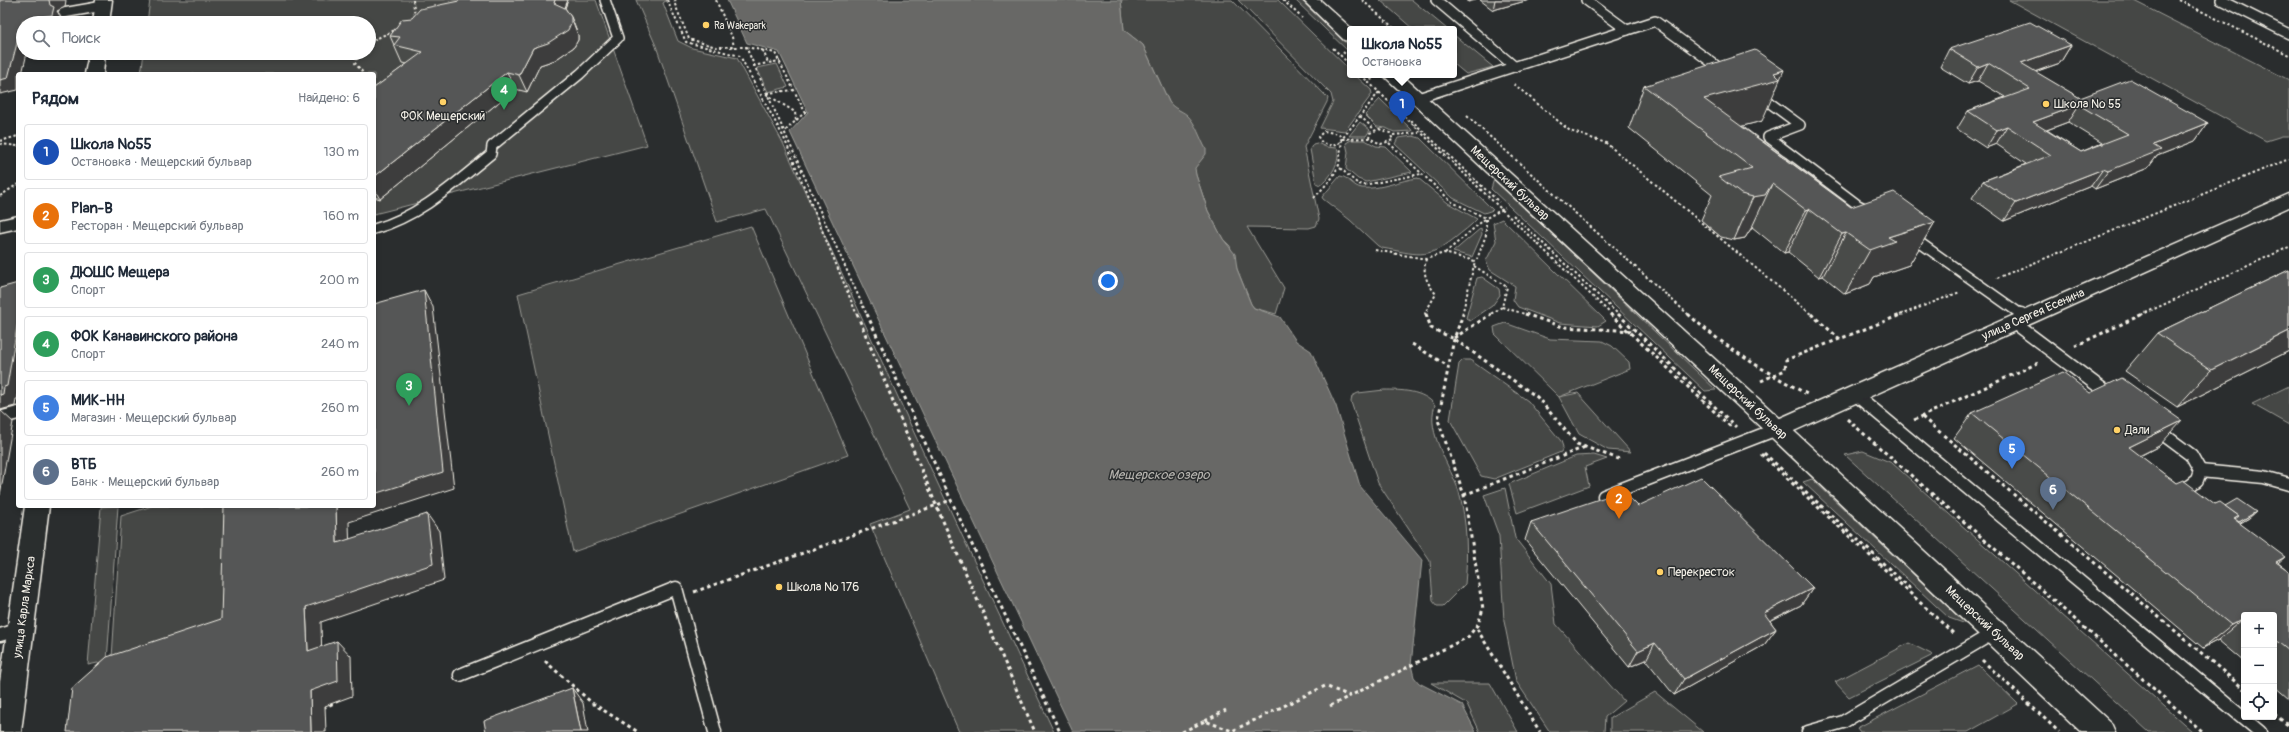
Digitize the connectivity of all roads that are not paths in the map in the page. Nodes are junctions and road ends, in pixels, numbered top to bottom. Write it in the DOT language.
graph roads {
  1 [pos="605,0"];
  2 [pos="1311,0"];
  3 [pos="1436,0"];
  4 [pos="1586,0"];
  5 [pos="2221,0"];
  6 [pos="104,3"];
  7 [pos="63,13"];
  8 [pos="102,16"];
  9 [pos="1627,30"];
  10 [pos="1347,33"];
  11 [pos="2289,34"];
  12 [pos="96,60"];
  13 [pos="1515,67"];
  14 [pos="94,72"];
  15 [pos="1731,75"];
  16 [pos="1395,78"];
  17 [pos="1750,89"];
  18 [pos="1418,98"];
  19 [pos="2289,200"];
  20 [pos="1883,217"];
  21 [pos="16,222"];
  22 [pos="0,226"];
  23 [pos="376,229"];
  24 [pos="1902,230"];
  25 [pos="2020,320"];
  26 [pos="1855,394"];
  27 [pos="2122,404"];
  28 [pos="16,414"];
  29 [pos="3,418"];
  30 [pos="2147,422"];
  31 [pos="1777,429"];
  32 [pos="2200,471"];
  33 [pos="2289,484"];
  34 [pos="1604,496"];
  35 [pos="2179,505"];
  36 [pos="37,508"];
  37 [pos="11,632"];
  38 [pos="1995,632"];
  39 [pos="460,675"];
  40 [pos="6,717"];
  41 [pos="715,732"];
  42 [pos="1808,732"];
  43 [pos="2101,732"];
  44 [pos="2260,732"];
  1 -- 23 [label="lane"];
  2 -- 10 [label="main road"];
  3 -- 13 [label="lane"];
  4 -- 9 [label="lane"];
  5 -- 11 [label="lane"];
  6 -- 7 [label="lane"];
  6 -- 8 [label="main road"];
  9 -- 13 [label="lane"];
  9 -- 15 [label="lane"];
  12 -- 14 [label="main road"];
  13 -- 18 [label="lane"];
  16 -- 18 [label="main road, Мещерский бульвар"];
  17 -- 20 [label="lane"];
  18 -- 31 [label="main road, Мещерский бульвар"];
  19 -- 25 [label="main road, улица Сергея Есенина"];
  21 -- 22 [label="main road"];
  24 -- 25 [label="lane"];
  25 -- 26 [label="main road, улица Сергея Есенина"];
  25 -- 27 [label="lane"];
  26 -- 31 [label="main road, улица Сергея Есенина"];
  26 -- 44 [label="lane"];
  28 -- 29 [label="lane"];
  30 -- 32 [label="lane"];
  31 -- 34 [label="lane"];
  31 -- 38 [label="main road, Мещерский бульвар"];
  32 -- 33 [label="lane"];
  32 -- 35 [label="lane"];
  36 -- 37 [label="main road, улица Карла Маркса"];
  37 -- 40 [label="main road, улица Карла Маркса"];
  38 -- 42 [label="lane"];
  38 -- 43 [label="main road, Мещерский бульвар"];
  39 -- 41 [label="lane"];
}
